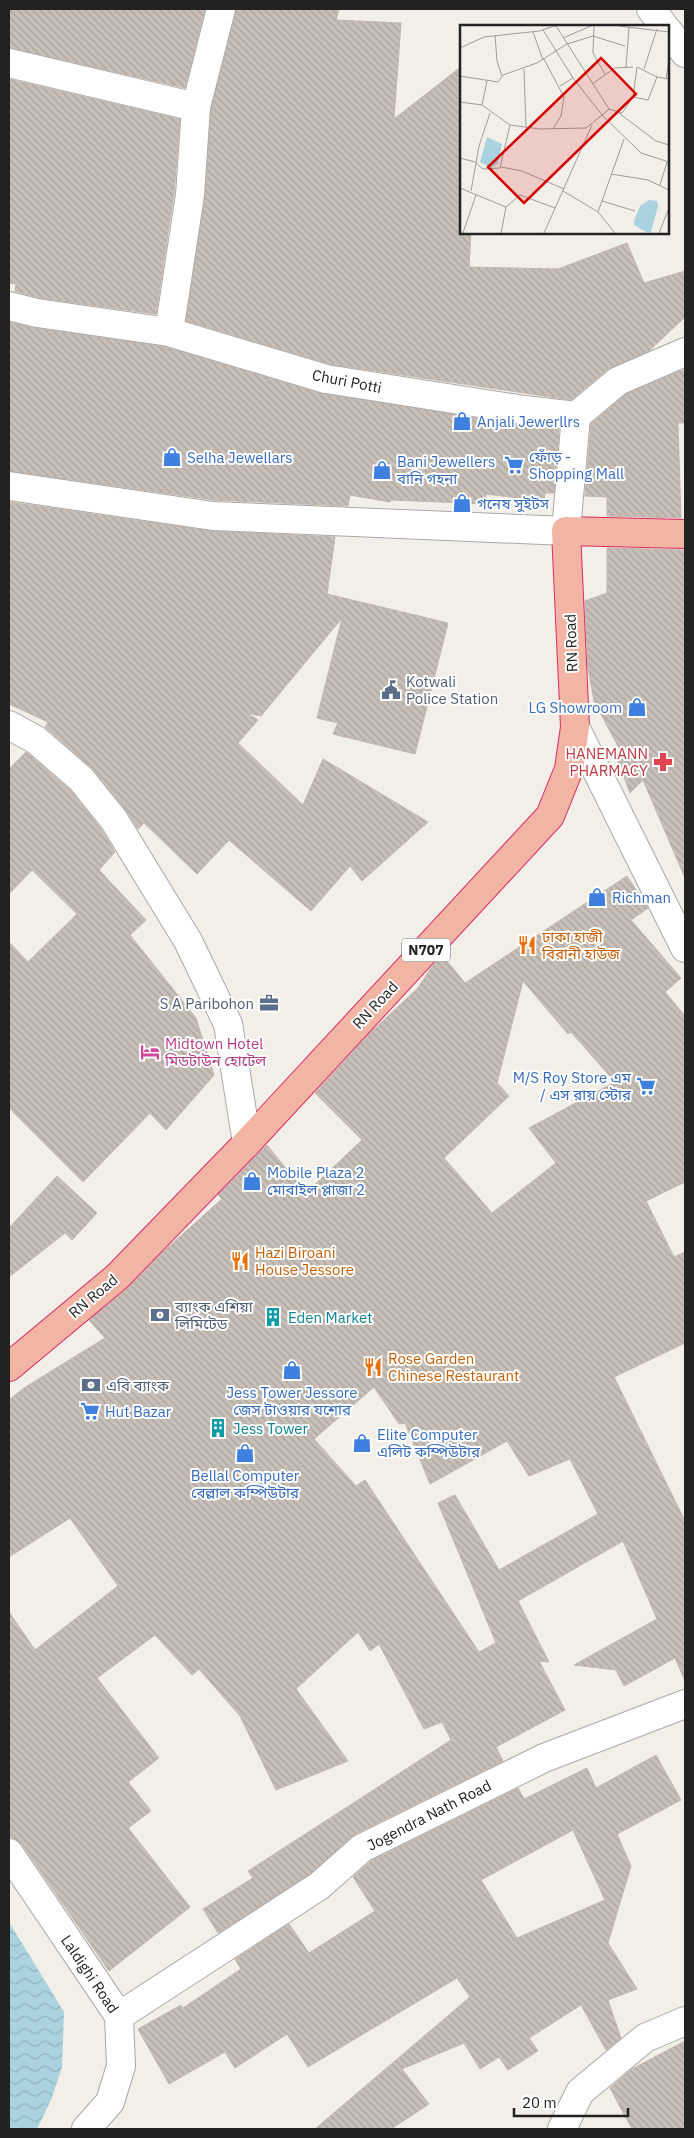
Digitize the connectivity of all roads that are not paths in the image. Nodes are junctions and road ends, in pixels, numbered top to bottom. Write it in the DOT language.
graph roads {
  1 [pos="221,9"];
  2 [pos="651,9"];
  3 [pos="663,25"];
  4 [pos="669,32"];
  5 [pos="685,54"];
  6 [pos="9,63"];
  7 [pos="196,107"];
  8 [pos="9,306"];
  9 [pos="169,332"];
  10 [pos="685,352"];
  11 [pos="576,416"];
  12 [pos="9,486"];
  13 [pos="566,532"];
  14 [pos="685,534"];
  15 [pos="9,725"];
  16 [pos="575,727"];
  17 [pos="685,948"];
  18 [pos="247,1142"];
  19 [pos="9,1367"];
  20 [pos="685,1704"];
  21 [pos="9,1853"];
  22 [pos="118,2016"];
  23 [pos="685,2021"];
  24 [pos="86,2129"];
  25 [pos="562,2129"];
  1 -- 7 [label="street"];
  2 -- 3 [label="street"];
  4 -- 5 [label="street"];
  6 -- 7 [label="street"];
  7 -- 9 [label="street"];
  8 -- 9 [label="street, Churi Potti"];
  9 -- 11 [label="street, Churi Potti"];
  10 -- 11 [label="street"];
  11 -- 13 [label="street"];
  12 -- 13 [label="street"];
  13 -- 14 [label="highway"];
  13 -- 16 [label="highway, RN Road / N707"];
  15 -- 18 [label="street"];
  16 -- 17 [label="street"];
  16 -- 18 [label="highway, RN Road / N707"];
  18 -- 19 [label="highway, RN Road / N707"];
  20 -- 22 [label="street, Jogendra Nath Road"];
  21 -- 22 [label="street, Laldighi Road"];
  22 -- 24 [label="street, Laldighi Road"];
  23 -- 25 [label="street"];
}
